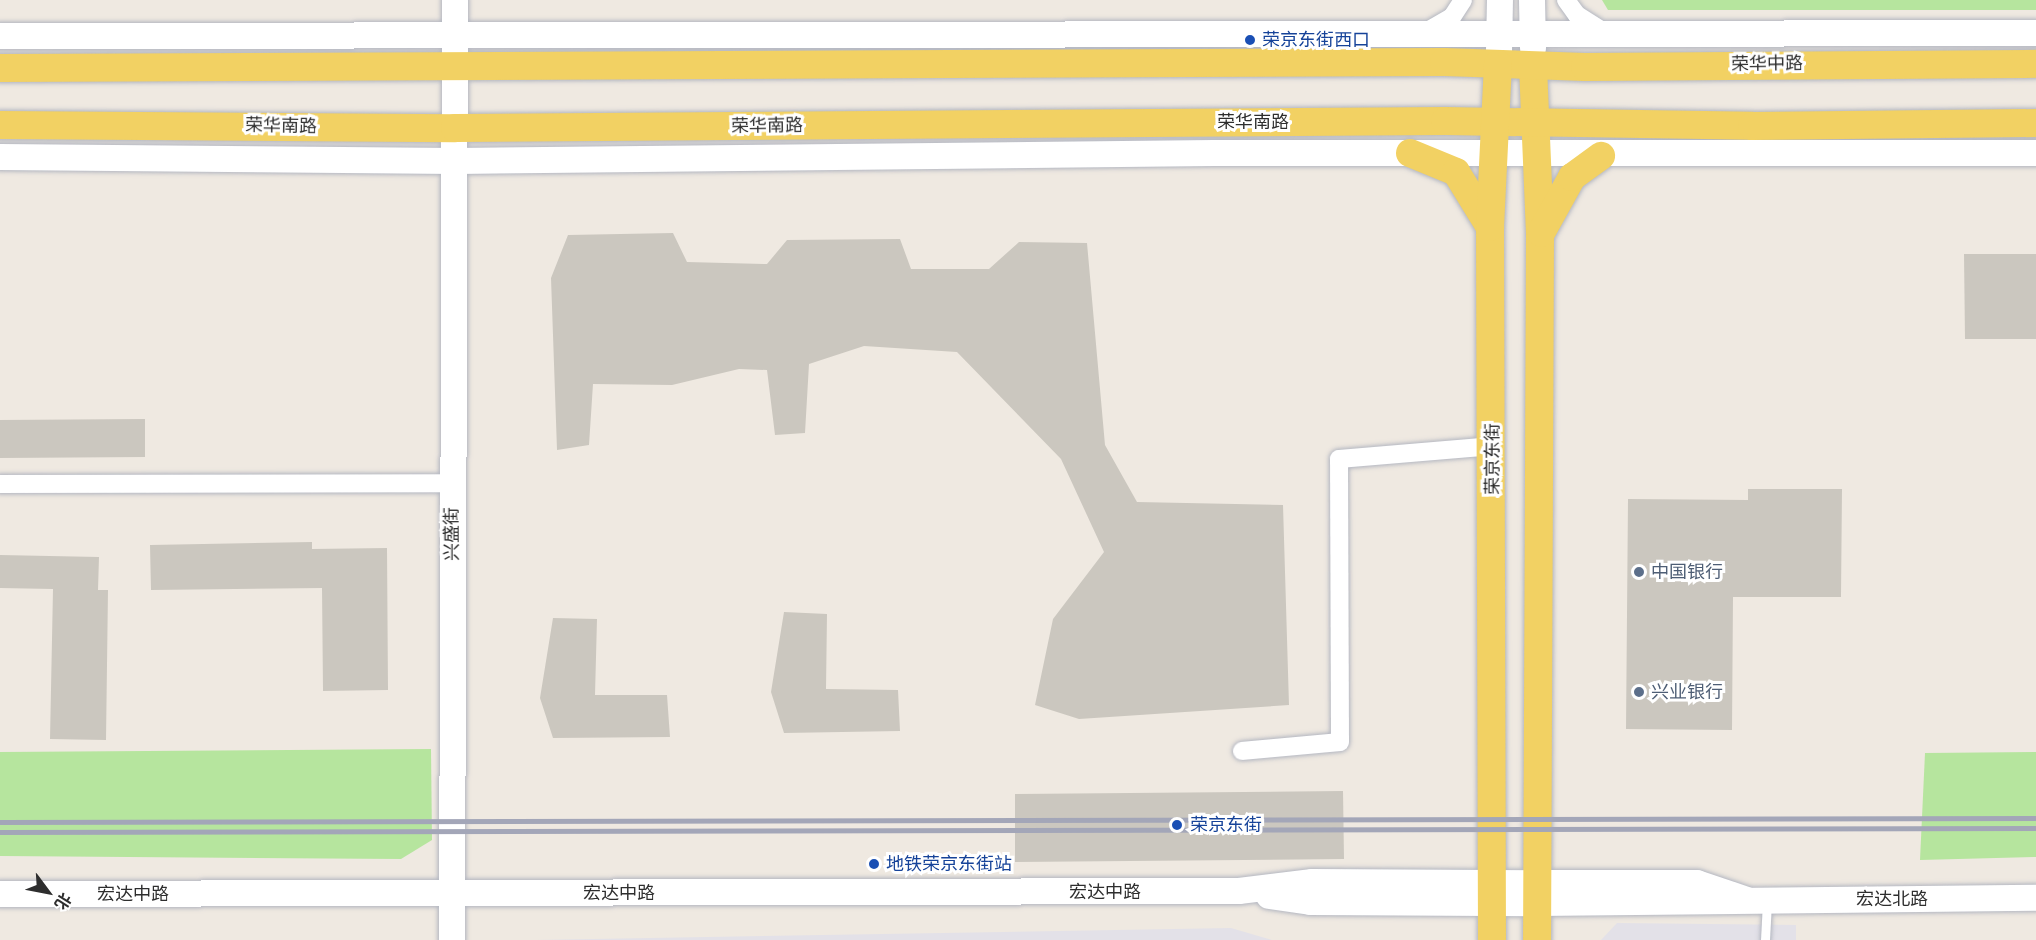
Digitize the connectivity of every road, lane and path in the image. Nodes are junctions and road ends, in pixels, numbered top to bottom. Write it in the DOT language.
graph roads {
  1 [pos="455,0"];
  2 [pos="1463,0"];
  3 [pos="1500,0"];
  4 [pos="1532,0"];
  5 [pos="1566,0"];
  6 [pos="1423,33"];
  7 [pos="1500,33"];
  8 [pos="1533,33"];
  9 [pos="2036,33"];
  10 [pos="1608,34"];
  11 [pos="1792,34"];
  12 [pos="696,35"];
  13 [pos="0,36"];
  14 [pos="455,36"];
  15 [pos="1865,63"];
  16 [pos="455,64"];
  17 [pos="768,64"];
  18 [pos="1498,64"];
  19 [pos="2036,64"];
  20 [pos="1533,66"];
  21 [pos="0,68"];
  22 [pos="1142,122"];
  23 [pos="1495,122"];
  24 [pos="1533,123"];
  25 [pos="2036,123"];
  26 [pos="115,124"];
  27 [pos="0,125"];
  28 [pos="455,128"];
  29 [pos="1214,153"];
  30 [pos="1410,153"];
  31 [pos="2036,153"];
  32 [pos="1494,155"];
  33 [pos="196,156"];
  34 [pos="1535,156"];
  35 [pos="1601,156"];
  36 [pos="0,157"];
  37 [pos="456,160"];
  38 [pos="1490,227"];
  39 [pos="1540,235"];
  40 [pos="1493,446"];
  41 [pos="452,483"];
  42 [pos="0,484"];
  43 [pos="1242,751"];
  44 [pos="451,893"];
  45 [pos="1492,893"];
  46 [pos="1537,893"];
  47 [pos="0,894"];
  48 [pos="2036,898"];
  49 [pos="1757,900"];
  50 [pos="452,940"];
  51 [pos="1492,940"];
  52 [pos="1537,940"];
  53 [pos="1766,940"];
  1 -- 14 [label="street, 兴盛街"];
  2 -- 6 [label="street"];
  3 -- 7 [label="street"];
  4 -- 8 [label="street"];
  5 -- 10 [label="street"];
  6 -- 7 [label="street"];
  6 -- 12 [label="street"];
  7 -- 8 [label="street"];
  7 -- 18 [label="street"];
  8 -- 10 [label="street"];
  8 -- 20 [label="street"];
  9 -- 11 [label="street"];
  10 -- 11 [label="street"];
  11 -- 15 [label="street"];
  12 -- 14 [label="street"];
  12 -- 17 [label="street"];
  13 -- 14 [label="street"];
  14 -- 16 [label="street, 兴盛街"];
  15 -- 19 [label="main road, 荣华中路"];
  15 -- 20 [label="main road, 荣华中路"];
  16 -- 17 [label="main road"];
  16 -- 21 [label="main road"];
  16 -- 28 [label="street, 兴盛街"];
  17 -- 18 [label="main road"];
  18 -- 20 [label="main road, 荣华中路"];
  18 -- 23 [label="main road, 荣京东街"];
  20 -- 24 [label="main road"];
  22 -- 23 [label="main road, 荣华南路"];
  22 -- 28 [label="main road, 荣华南路"];
  22 -- 29 [label="street"];
  23 -- 24 [label="main road, 荣华南路"];
  23 -- 32 [label="main road, 荣京东街"];
  24 -- 25 [label="main road"];
  24 -- 34 [label="main road"];
  26 -- 27 [label="main road, 荣华南路"];
  26 -- 28 [label="main road, 荣华南路"];
  26 -- 33 [label="street"];
  28 -- 37 [label="street, 兴盛街"];
  29 -- 30 [label="street"];
  29 -- 37 [label="street"];
  30 -- 32 [label="street"];
  30 -- 38 [label="main road"];
  31 -- 35 [label="street"];
  32 -- 34 [label="street"];
  32 -- 38 [label="main road, 荣京东街"];
  33 -- 36 [label="street"];
  33 -- 37 [label="street"];
  34 -- 35 [label="street"];
  34 -- 39 [label="main road"];
  35 -- 39 [label="main road"];
  37 -- 41 [label="street, 兴盛街"];
  38 -- 40 [label="main road, 荣京东街"];
  39 -- 46 [label="main road"];
  40 -- 43 [label="street"];
  40 -- 45 [label="main road, 荣京东街"];
  41 -- 42 [label="street"];
  41 -- 44 [label="street, 兴盛街"];
  44 -- 45 [label="street, 宏达中路"];
  44 -- 47 [label="street, 宏达中路"];
  44 -- 50 [label="street, 兴盛街"];
  45 -- 46 [label="street, 宏达中路"];
  45 -- 51 [label="main road, 荣京东街"];
  46 -- 49 [label="street, 宏达北路"];
  46 -- 52 [label="main road"];
  48 -- 49 [label="street, 宏达北路"];
  49 -- 53 [label="lane"];
}
